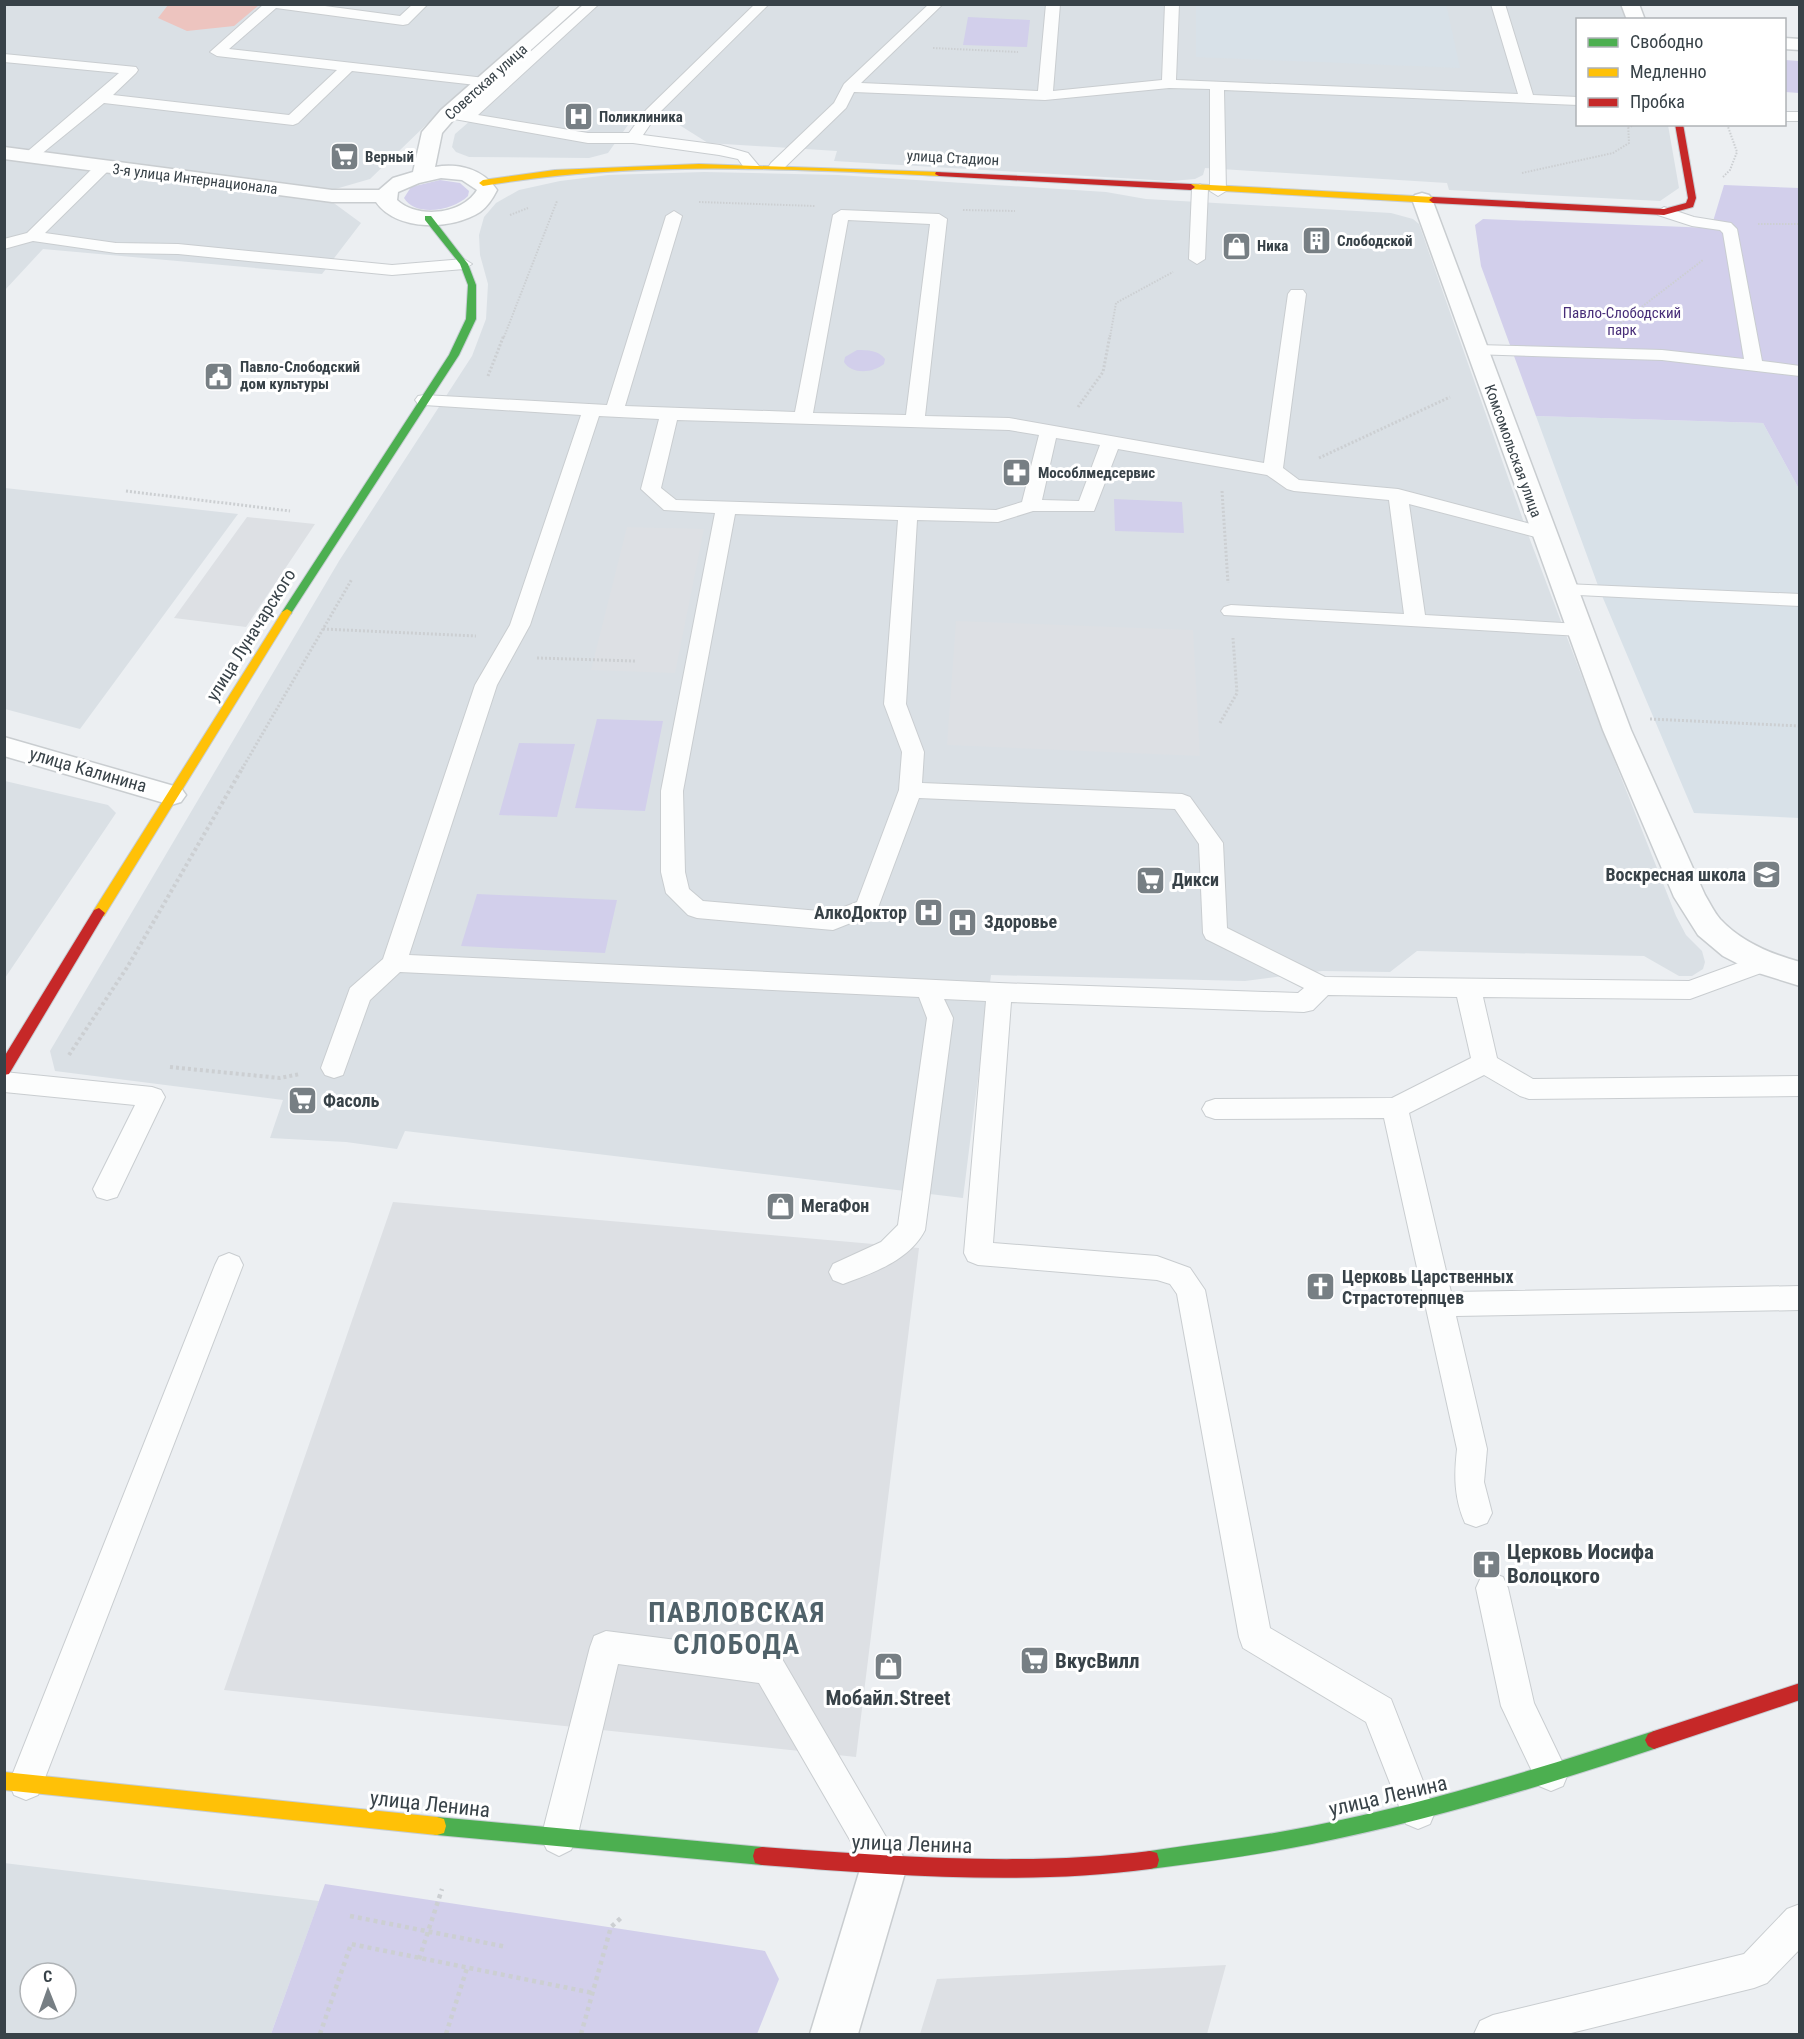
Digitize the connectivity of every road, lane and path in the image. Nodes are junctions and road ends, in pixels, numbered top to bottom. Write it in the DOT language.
graph roads {
  1 [pos="274,4"];
  2 [pos="422,4"];
  3 [pos="593,4"];
  4 [pos="763,4"];
  5 [pos="937,4"];
  6 [pos="1053,4"];
  7 [pos="1172,4"];
  8 [pos="1498,4"];
  9 [pos="570,5"];
  10 [pos="891,47"];
  11 [pos="1049,53"];
  12 [pos="4,58"];
  13 [pos="348,67"];
  14 [pos="484,82"];
  15 [pos="1169,84"];
  16 [pos="1217,85"];
  17 [pos="849,87"];
  18 [pos="1045,96"];
  19 [pos="101,98"];
  20 [pos="1527,99"];
  21 [pos="1576,101"];
  22 [pos="457,116"];
  23 [pos="1628,126"];
  24 [pos="1679,126"];
  25 [pos="633,138"];
  26 [pos="4,153"];
  27 [pos="29,157"];
  28 [pos="751,166"];
  29 [pos="777,166"];
  30 [pos="103,167"];
  31 [pos="423,174"];
  32 [pos="1521,174"];
  33 [pos="483,183"];
  34 [pos="1200,189"];
  35 [pos="1218,190"];
  36 [pos="387,196"];
  37 [pos="558,198"];
  38 [pos="1422,200"];
  39 [pos="1664,212"];
  40 [pos="674,216"];
  41 [pos="428,218"];
  42 [pos="33,236"];
  43 [pos="1732,237"];
  44 [pos="4,244"];
  45 [pos="1197,259"];
  46 [pos="464,264"];
  47 [pos="1297,294"];
  48 [pos="1477,350"];
  49 [pos="1582,353"];
  50 [pos="1754,364"];
  51 [pos="1800,371"];
  52 [pos="1450,397"];
  53 [pos="424,400"];
  54 [pos="477,404"];
  55 [pos="603,411"];
  56 [pos="669,414"];
  57 [pos="803,418"];
  58 [pos="915,421"];
  59 [pos="1055,431"];
  60 [pos="1111,441"];
  61 [pos="1277,473"];
  62 [pos="126,491"];
  63 [pos="1398,495"];
  64 [pos="1031,505"];
  65 [pos="726,508"];
  66 [pos="290,511"];
  67 [pos="908,514"];
  68 [pos="1543,533"];
  69 [pos="357,570"];
  70 [pos="1565,590"];
  71 [pos="1800,600"];
  72 [pos="1230,611"];
  73 [pos="1415,621"];
  74 [pos="323,629"];
  75 [pos="1580,630"];
  76 [pos="507,647"];
  77 [pos="635,661"];
  78 [pos="1612,718"];
  79 [pos="1800,726"];
  80 [pos="4,746"];
  81 [pos="910,790"];
  82 [pos="171,795"];
  83 [pos="394,963"];
  84 [pos="1763,963"];
  85 [pos="1800,974"];
  86 [pos="1322,986"];
  87 [pos="927,987"];
  88 [pos="1468,988"];
  89 [pos="999,992"];
  90 [pos="80,1058"];
  91 [pos="1485,1063"];
  92 [pos="162,1066"];
  93 [pos="334,1068"];
  94 [pos="4,1070"];
  95 [pos="4,1082"];
  96 [pos="1800,1086"];
  97 [pos="1395,1108"];
  98 [pos="1215,1109"];
  99 [pos="107,1189"];
  100 [pos="229,1265"];
  101 [pos="843,1272"];
  102 [pos="1800,1298"];
  103 [pos="1438,1304"];
  104 [pos="1476,1513"];
  105 [pos="1492,1588"];
  106 [pos="1800,1691"];
  107 [pos="1551,1774"];
  108 [pos="15,1782"];
  109 [pos="1418,1812"];
  110 [pos="559,1839"];
  111 [pos="884,1866"];
  112 [pos="442,1889"];
  113 [pos="350,1916"];
  114 [pos="622,1917"];
  115 [pos="1800,1922"];
  116 [pos="428,1931"];
  117 [pos="507,1947"];
  118 [pos="419,1959"];
  119 [pos="466,1968"];
  120 [pos="593,1993"];
  121 [pos="320,2034"];
  122 [pos="446,2034"];
  123 [pos="581,2034"];
  124 [pos="834,2034"];
  125 [pos="1493,2034"];
  1 -- 2 [label="lane"];
  1 -- 13 [label="lane"];
  3 -- 22 [label="lane"];
  4 -- 25 [label="lane"];
  5 -- 10 [label="lane"];
  6 -- 11 [label="lane"];
  7 -- 15 [label="lane"];
  8 -- 20 [label="lane"];
  9 -- 14 [label="street, Советская улица"];
  10 -- 11 [label="path"];
  10 -- 17 [label="lane"];
  11 -- 18 [label="lane"];
  12 -- 19 [label="lane"];
  13 -- 14 [label="lane"];
  13 -- 19 [label="lane"];
  14 -- 22 [label="street, Советская улица"];
  15 -- 16 [label="lane"];
  15 -- 18 [label="lane"];
  16 -- 20 [label="lane"];
  16 -- 35 [label="lane"];
  17 -- 18 [label="lane"];
  17 -- 29 [label="lane"];
  19 -- 27 [label="lane"];
  20 -- 21 [label="lane"];
  22 -- 25 [label="lane"];
  22 -- 31 [label="street, Советская улица"];
  23 -- 32 [label="path"];
  24 -- 39 [label="street"];
  25 -- 28 [label="lane"];
  26 -- 27 [label="street, 3-я улица Интернационала"];
  27 -- 30 [label="street, 3-я улица Интернационала"];
  28 -- 29 [label="street, улица Стадион"];
  28 -- 33 [label="street, улица Стадион"];
  29 -- 34 [label="street, улица Стадион"];
  30 -- 36 [label="street, 3-я улица Интернационала"];
  30 -- 42 [label="lane"];
  31 -- 33 [label="street"];
  31 -- 36 [label="street"];
  33 -- 41 [label="street"];
  34 -- 35 [label="street, улица Стадион"];
  34 -- 45 [label="lane"];
  35 -- 38 [label="street, улица Стадион"];
  36 -- 41 [label="street"];
  37 -- 54 [label="path"];
  38 -- 39 [label="street"];
  38 -- 48 [label="street, Комсомольская улица"];
  39 -- 43 [label="lane"];
  40 -- 55 [label="lane"];
  41 -- 46 [label="street, улица Луначарского"];
  42 -- 44 [label="lane"];
  42 -- 46 [label="lane"];
  43 -- 49 [label="path"];
  43 -- 50 [label="lane"];
  45 -- 59 [label="path"];
  46 -- 53 [label="street, улица Луначарского"];
  47 -- 61 [label="lane"];
  48 -- 49 [label="lane"];
  48 -- 68 [label="street, Комсомольская улица"];
  49 -- 50 [label="lane"];
  50 -- 51 [label="lane"];
  52 -- 61 [label="path"];
  53 -- 54 [label="lane"];
  53 -- 82 [label="street, улица Луначарского"];
  54 -- 55 [label="lane"];
  55 -- 56 [label="lane"];
  55 -- 76 [label="lane"];
  56 -- 57 [label="lane"];
  56 -- 65 [label="lane"];
  57 -- 58 [label="lane"];
  57 -- 58 [label="lane"];
  58 -- 59 [label="lane"];
  59 -- 60 [label="lane"];
  59 -- 64 [label="lane"];
  60 -- 61 [label="lane"];
  60 -- 64 [label="lane"];
  61 -- 63 [label="lane"];
  62 -- 66 [label="path"];
  63 -- 68 [label="lane"];
  63 -- 73 [label="lane"];
  64 -- 67 [label="lane"];
  65 -- 67 [label="lane"];
  65 -- 81 [label="lane"];
  67 -- 81 [label="lane"];
  68 -- 70 [label="street, Комсомольская улица"];
  69 -- 74 [label="path"];
  70 -- 71 [label="lane"];
  70 -- 75 [label="street, Комсомольская улица"];
  72 -- 73 [label="lane"];
  73 -- 75 [label="lane"];
  74 -- 76 [label="path"];
  74 -- 90 [label="path"];
  75 -- 78 [label="street, Комсомольская улица"];
  76 -- 77 [label="path"];
  76 -- 83 [label="lane"];
  78 -- 79 [label="path"];
  78 -- 84 [label="street, Комсомольская улица"];
  80 -- 82 [label="street, улица Калинина"];
  81 -- 86 [label="lane"];
  82 -- 94 [label="street, улица Луначарского"];
  83 -- 87 [label="lane"];
  83 -- 93 [label="lane"];
  84 -- 85 [label="street, Комсомольская улица"];
  84 -- 88 [label="lane"];
  86 -- 88 [label="lane"];
  86 -- 89 [label="lane"];
  87 -- 89 [label="lane"];
  87 -- 101 [label="lane"];
  88 -- 91 [label="lane"];
  89 -- 109 [label="lane"];
  91 -- 96 [label="lane"];
  91 -- 97 [label="lane"];
  92 -- 93 [label="path"];
  95 -- 99 [label="lane"];
  97 -- 98 [label="lane"];
  97 -- 103 [label="lane"];
  100 -- 108 [label="lane"];
  102 -- 103 [label="lane"];
  103 -- 104 [label="lane"];
  105 -- 107 [label="lane"];
  106 -- 107 [label="street, улица Ленина"];
  107 -- 109 [label="street, улица Ленина"];
  108 -- 110 [label="street, улица Ленина"];
  109 -- 111 [label="street, улица Ленина"];
  110 -- 111 [label="street, улица Ленина"];
  110 -- 111 [label="lane"];
  111 -- 124 [label="street"];
  112 -- 116 [label="path"];
  113 -- 116 [label="path"];
  114 -- 120 [label="path"];
  115 -- 125 [label="lane"];
  116 -- 117 [label="path"];
  116 -- 118 [label="path"];
  118 -- 119 [label="path"];
  118 -- 121 [label="path"];
  119 -- 120 [label="path"];
  119 -- 122 [label="path"];
  120 -- 123 [label="path"];
}
